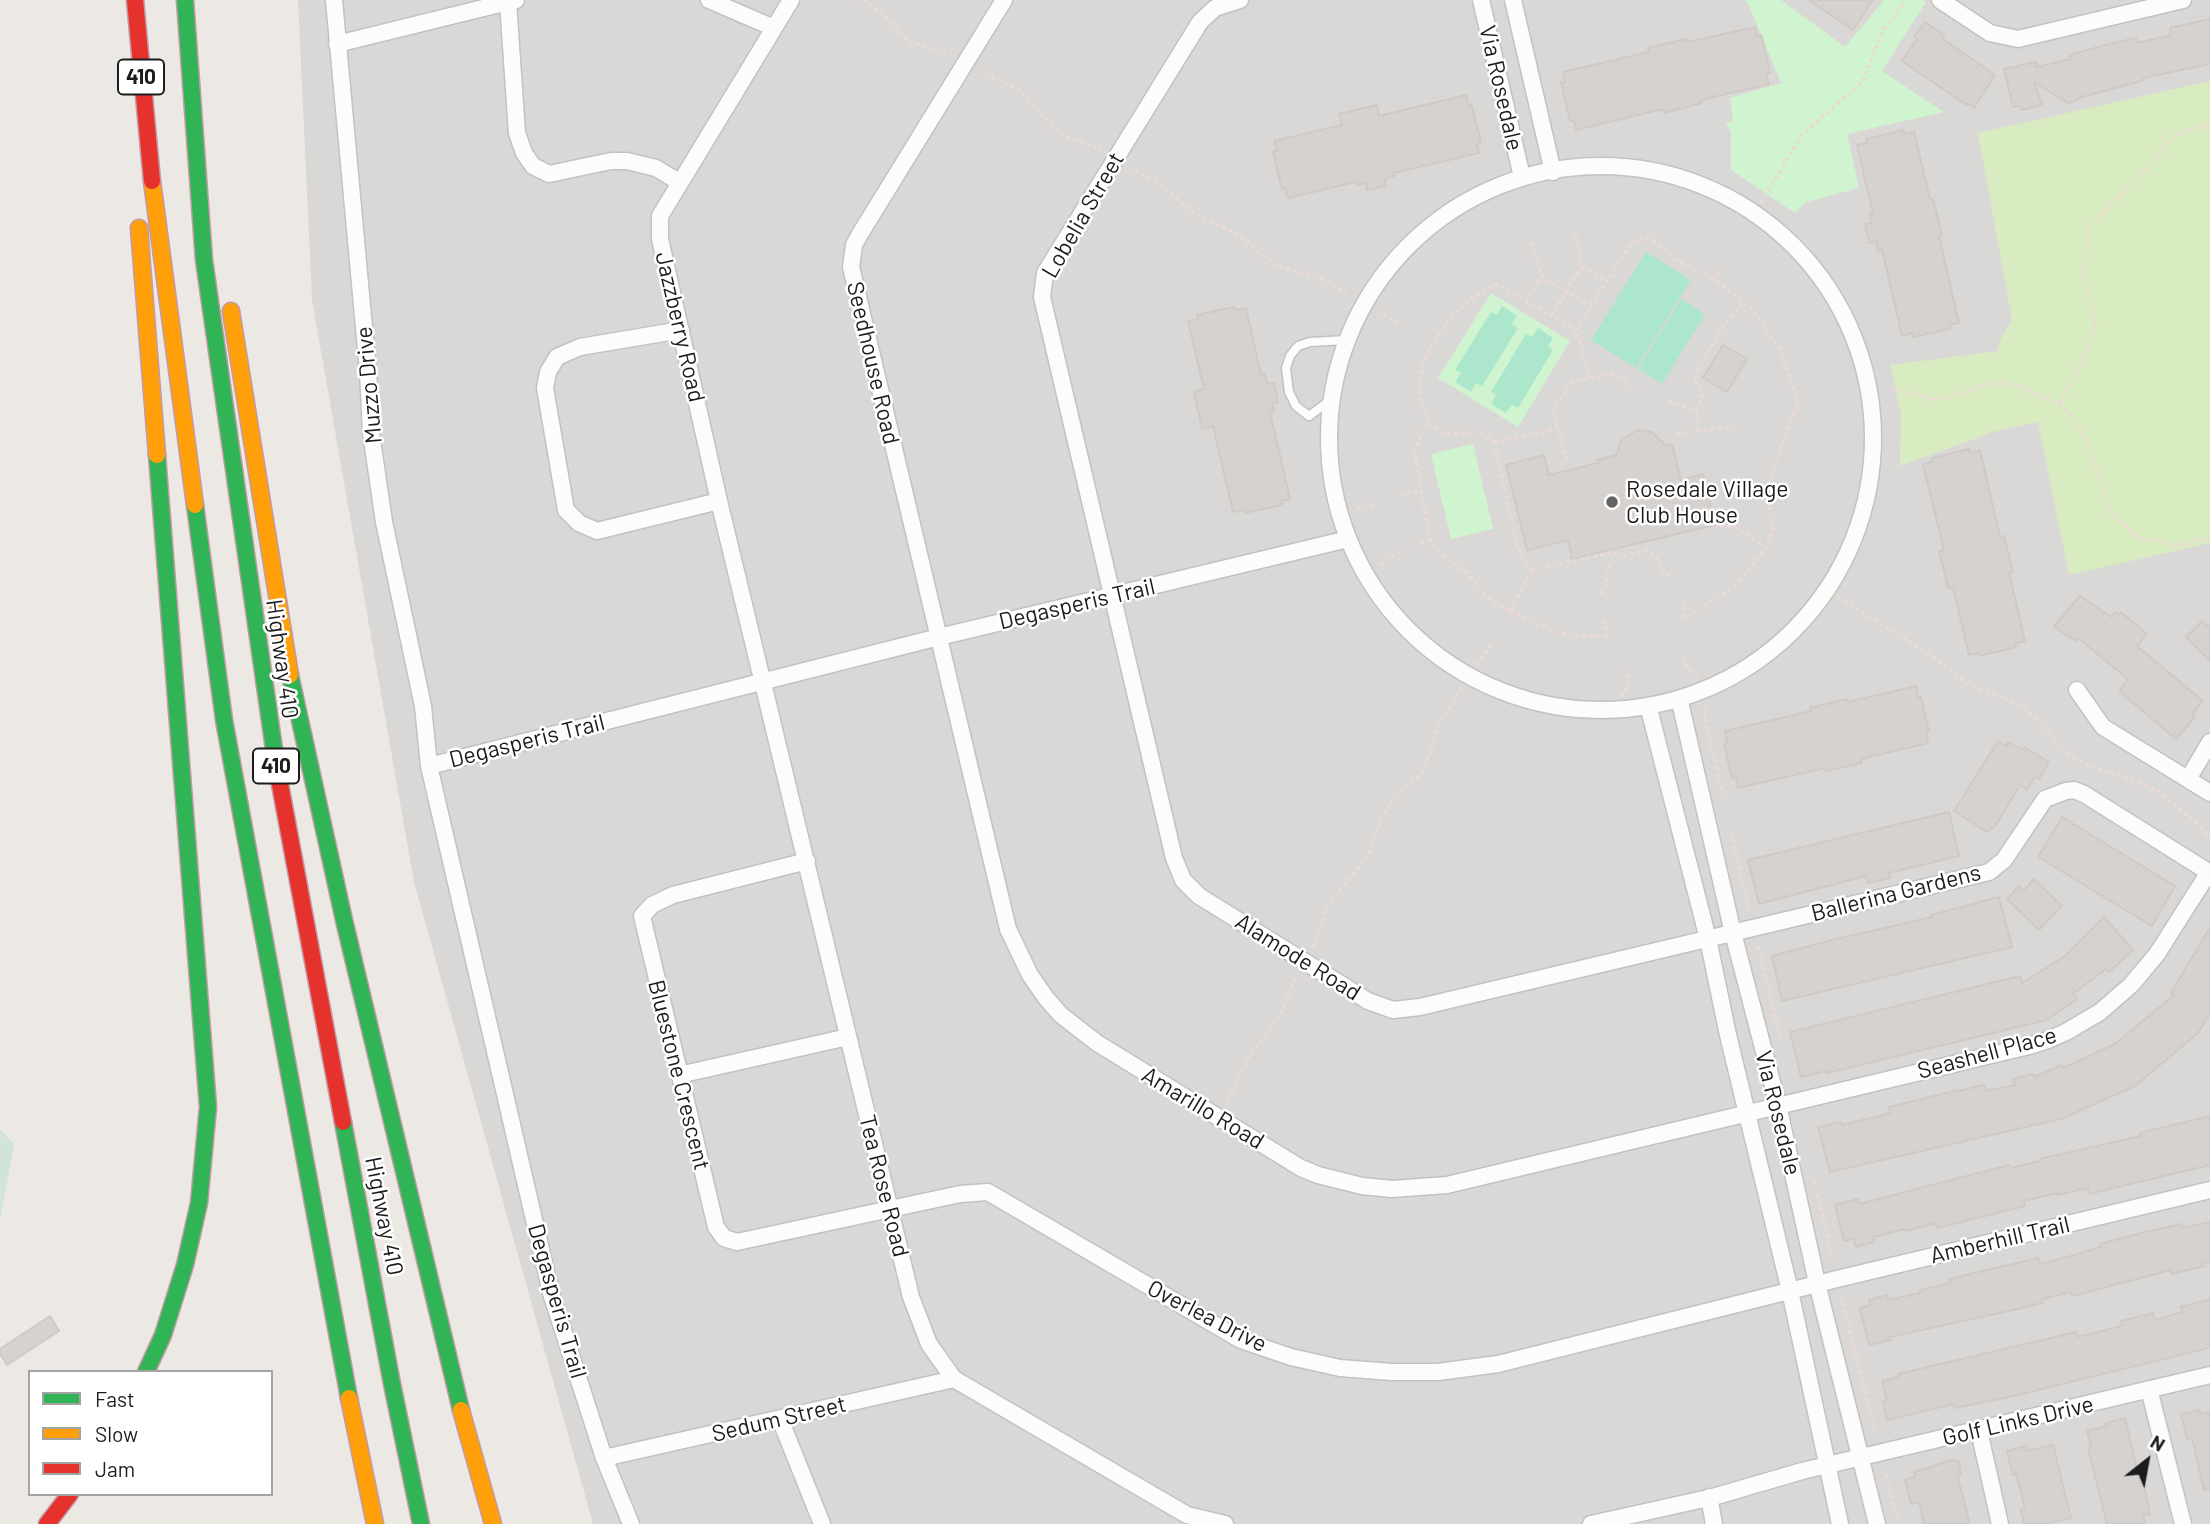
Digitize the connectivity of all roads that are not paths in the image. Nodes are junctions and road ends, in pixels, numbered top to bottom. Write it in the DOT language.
graph roads {
  1 [pos="135,0"];
  2 [pos="185,0"];
  3 [pos="334,0"];
  4 [pos="709,0"];
  5 [pos="791,0"];
  6 [pos="1004,0"];
  7 [pos="1240,0"];
  8 [pos="1481,0"];
  9 [pos="1513,0"];
  10 [pos="1940,0"];
  11 [pos="2183,0"];
  12 [pos="512,1"];
  13 [pos="774,28"];
  14 [pos="337,44"];
  15 [pos="148,155"];
  16 [pos="1553,172"];
  17 [pos="1522,177"];
  18 [pos="679,182"];
  19 [pos="204,260"];
  20 [pos="681,330"];
  21 [pos="1347,340"];
  22 [pos="1332,400"];
  23 [pos="719,500"];
  24 [pos="1348,539"];
  25 [pos="1112,595"];
  26 [pos="939,637"];
  27 [pos="764,683"];
  28 [pos="2077,690"];
  29 [pos="1680,702"];
  30 [pos="1649,709"];
  31 [pos="2210,742"];
  32 [pos="429,766"];
  33 [pos="2188,779"];
  34 [pos="2210,793"];
  35 [pos="807,861"];
  36 [pos="2209,872"];
  37 [pos="1733,933"];
  38 [pos="1708,939"];
  39 [pos="848,1037"];
  40 [pos="679,1075"];
  41 [pos="1778,1105"];
  42 [pos="1747,1112"];
  43 [pos="2210,1190"];
  44 [pos="889,1209"];
  45 [pos="1817,1283"];
  46 [pos="1790,1291"];
  47 [pos="147,1370"];
  48 [pos="2210,1375"];
  49 [pos="954,1379"];
  50 [pos="2149,1389"];
  51 [pos="780,1419"];
  52 [pos="1979,1431"];
  53 [pos="604,1458"];
  54 [pos="1861,1458"];
  55 [pos="1826,1465"];
  56 [pos="68,1496"];
  57 [pos="1709,1497"];
  58 [pos="1185,1520"];
  59 [pos="47,1524"];
  60 [pos="374,1524"];
  61 [pos="421,1524"];
  62 [pos="493,1524"];
  63 [pos="631,1524"];
  64 [pos="822,1524"];
  65 [pos="1225,1524"];
  66 [pos="1591,1524"];
  67 [pos="1714,1524"];
  68 [pos="1839,1524"];
  69 [pos="1877,1524"];
  70 [pos="2000,1524"];
  71 [pos="2183,1524"];
  1 -- 15 [label="highway, 410"];
  2 -- 19 [label="highway, Highway 410 / 410"];
  3 -- 14 [label="street, Muzzo Drive"];
  4 -- 13 [label="street"];
  5 -- 13 [label="street, Jazzberry Road"];
  6 -- 26 [label="street, Seedhouse Road"];
  7 -- 25 [label="street, Lobelia Street"];
  8 -- 17 [label="street, Via Rosedale"];
  9 -- 16 [label="street, Via Rosedale"];
  10 -- 11 [label="street"];
  12 -- 14 [label="street"];
  12 -- 18 [label="street"];
  13 -- 18 [label="street, Jazzberry Road"];
  14 -- 32 [label="street, Muzzo Drive"];
  15 -- 47 [label="highway"];
  15 -- 60 [label="highway, 410"];
  16 -- 17 [label="street, Via Rosedale"];
  16 -- 29 [label="street, Via Rosedale"];
  17 -- 21 [label="street, Via Rosedale"];
  18 -- 20 [label="street, Jazzberry Road"];
  19 -- 61 [label="highway, Highway 410 / 410"];
  19 -- 62 [label="highway"];
  20 -- 23 [label="street, Jazzberry Road"];
  20 -- 23 [label="street"];
  21 -- 22 [label="street, Via Rosedale"];
  21 -- 22 [label="lane"];
  22 -- 24 [label="street, Via Rosedale"];
  23 -- 27 [label="street, Jazzberry Road"];
  24 -- 25 [label="street, Degasperis Trail"];
  24 -- 30 [label="street, Via Rosedale"];
  25 -- 26 [label="street, Degasperis Trail"];
  25 -- 38 [label="street, Alamode Road"];
  26 -- 27 [label="street, Degasperis Trail"];
  26 -- 42 [label="street, Amarillo Road"];
  27 -- 32 [label="street, Degasperis Trail"];
  27 -- 35 [label="street, Tea Rose Road"];
  28 -- 33 [label="street"];
  29 -- 30 [label="street, Via Rosedale"];
  29 -- 37 [label="street, Via Rosedale"];
  30 -- 38 [label="street, Via Rosedale"];
  31 -- 33 [label="street"];
  32 -- 53 [label="street, Degasperis Trail"];
  33 -- 34 [label="street"];
  35 -- 39 [label="street, Tea Rose Road"];
  35 -- 40 [label="street, Bluestone Crescent"];
  36 -- 37 [label="street, Ballerina Gardens"];
  36 -- 41 [label="street, Seashell Place"];
  37 -- 38 [label="street, Ballerina Gardens"];
  37 -- 41 [label="street, Via Rosedale"];
  38 -- 42 [label="street, Via Rosedale"];
  39 -- 40 [label="street"];
  39 -- 44 [label="street, Tea Rose Road"];
  40 -- 44 [label="street, Bluestone Crescent"];
  41 -- 42 [label="street, Amarillo Road"];
  41 -- 45 [label="street, Via Rosedale"];
  42 -- 46 [label="street, Via Rosedale"];
  43 -- 45 [label="street, Amberhill Trail"];
  44 -- 46 [label="street, Overlea Drive"];
  44 -- 49 [label="street, Tea Rose Road"];
  45 -- 46 [label="street, Amberhill Trail"];
  45 -- 54 [label="street, Via Rosedale"];
  46 -- 55 [label="street, Via Rosedale"];
  48 -- 50 [label="street, Golf Links Drive"];
  49 -- 51 [label="street, Sedum Street"];
  49 -- 58 [label="street, Tea Rose Road"];
  50 -- 52 [label="street, Golf Links Drive"];
  50 -- 71 [label="street"];
  51 -- 53 [label="street, Sedum Street"];
  51 -- 64 [label="street"];
  52 -- 54 [label="street, Golf Links Drive"];
  52 -- 70 [label="street"];
  53 -- 63 [label="street, Degasperis Trail"];
  54 -- 55 [label="street, Golf Links Drive"];
  54 -- 69 [label="street, Via Rosedale"];
  55 -- 57 [label="street"];
  55 -- 68 [label="street, Via Rosedale"];
  56 -- 59 [label="highway"];
  57 -- 66 [label="street"];
  57 -- 67 [label="street"];
  58 -- 65 [label="street, Tea Rose Road"];
}
